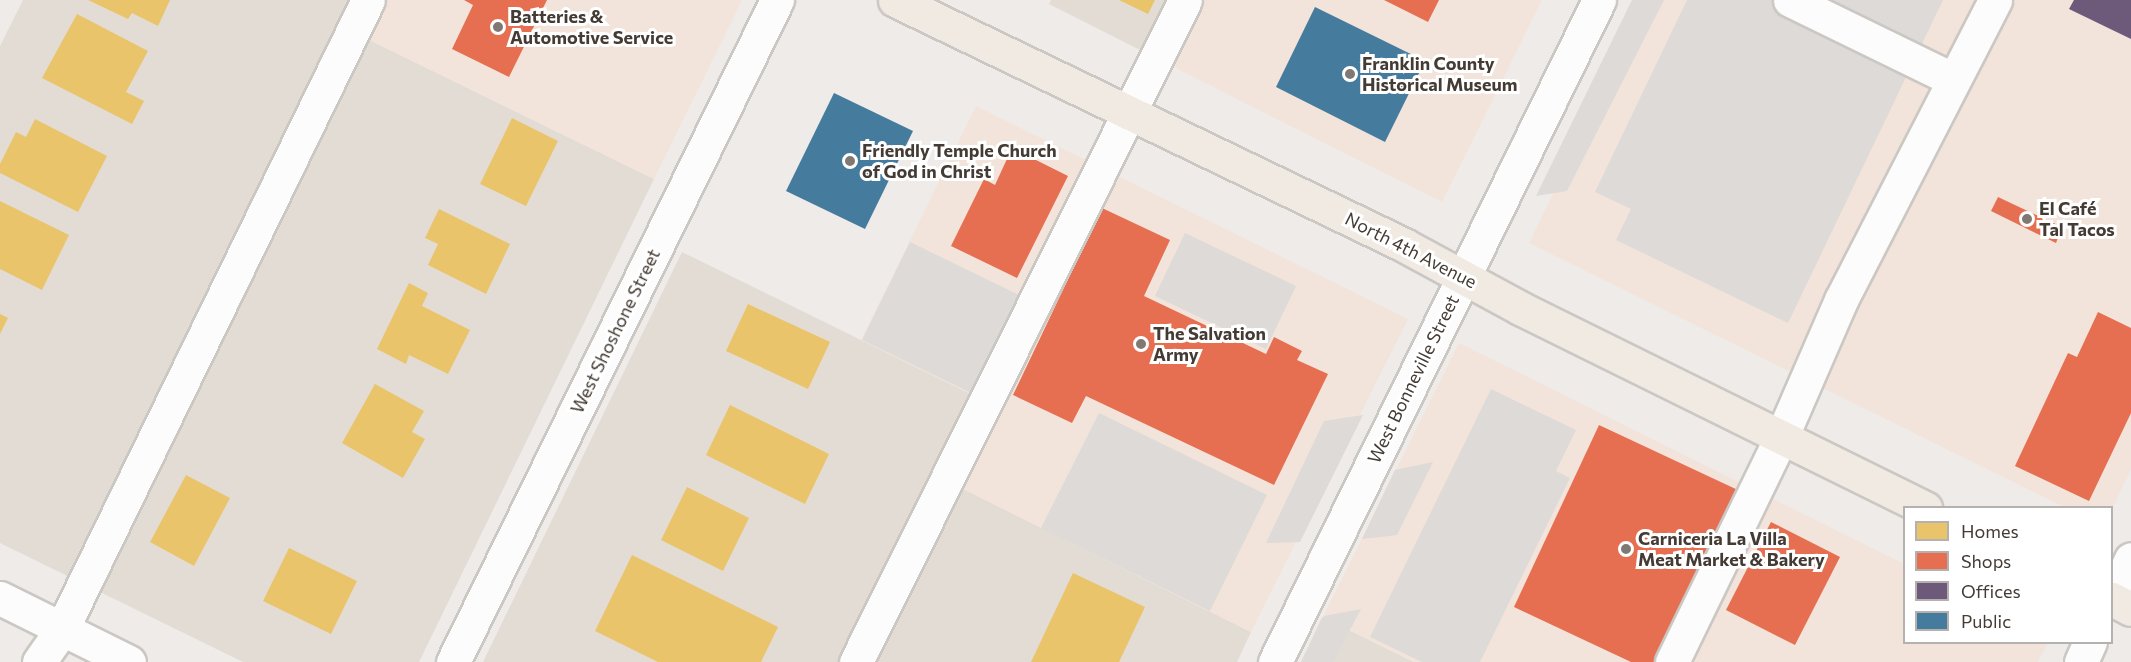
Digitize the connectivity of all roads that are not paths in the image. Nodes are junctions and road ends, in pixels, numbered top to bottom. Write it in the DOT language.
graph roads {
  1 [pos="368,0"];
  2 [pos="777,0"];
  3 [pos="895,0"];
  4 [pos="1185,0"];
  5 [pos="1599,0"];
  6 [pos="1790,0"];
  7 [pos="1995,0"];
  8 [pos="1954,80"];
  9 [pos="1129,111"];
  10 [pos="1464,275"];
  11 [pos="1781,438"];
  12 [pos="1922,506"];
  13 [pos="2131,559"];
  14 [pos="2113,597"];
  15 [pos="0,598"];
  16 [pos="2113,600"];
  17 [pos="2131,609"];
  18 [pos="62,629"];
  19 [pos="2089,644"];
  20 [pos="39,662"];
  21 [pos="129,662"];
  22 [pos="453,662"];
  23 [pos="856,662"];
  24 [pos="1275,662"];
  25 [pos="1672,662"];
  26 [pos="2081,662"];
  1 -- 18 [label="street"];
  2 -- 22 [label="street, West Shoshone Street"];
  3 -- 9 [label="main road, North 4th Avenue"];
  4 -- 9 [label="street"];
  5 -- 10 [label="street, West Bonneville Street"];
  6 -- 8 [label="street"];
  7 -- 8 [label="street"];
  8 -- 11 [label="street"];
  9 -- 10 [label="main road, North 4th Avenue"];
  9 -- 23 [label="street"];
  10 -- 11 [label="main road, North 4th Avenue"];
  10 -- 24 [label="street, West Bonneville Street"];
  11 -- 12 [label="main road, North 4th Avenue"];
  11 -- 25 [label="street"];
  13 -- 14 [label="street"];
  15 -- 18 [label="street"];
  16 -- 17 [label="main road"];
  18 -- 20 [label="street"];
  18 -- 21 [label="street"];
  19 -- 26 [label="street"];
}
